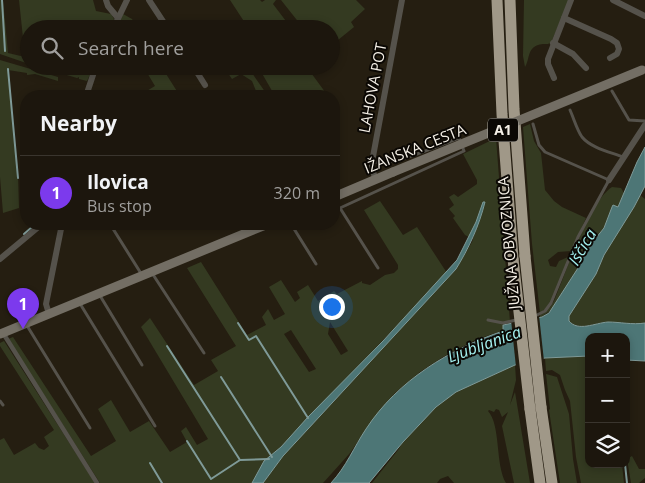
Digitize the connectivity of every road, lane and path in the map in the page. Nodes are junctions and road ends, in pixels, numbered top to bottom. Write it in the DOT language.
graph roads {
  1 [pos="106,0"];
  2 [pos="126,0"];
  3 [pos="149,0"];
  4 [pos="402,0"];
  5 [pos="498,0"];
  6 [pos="510,0"];
  7 [pos="571,0"];
  8 [pos="613,0"];
  9 [pos="645,16"];
  10 [pos="118,18"];
  11 [pos="564,18"];
  12 [pos="162,20"];
  13 [pos="553,43"];
  14 [pos="610,58"];
  15 [pos="586,68"];
  16 [pos="643,70"];
  17 [pos="93,75"];
  18 [pos="199,75"];
  19 [pos="554,78"];
  20 [pos="205,85"];
  21 [pos="88,90"];
  22 [pos="612,91"];
  23 [pos="570,110"];
  24 [pos="645,120"];
  25 [pos="533,124"];
  26 [pos="645,124"];
  27 [pos="623,157"];
  28 [pos="372,162"];
  29 [pos="376,180"];
  30 [pos="609,180"];
  31 [pos="357,187"];
  32 [pos="340,194"];
  33 [pos="361,198"];
  34 [pos="35,230"];
  35 [pos="61,230"];
  36 [pos="114,230"];
  37 [pos="253,230"];
  38 [pos="295,230"];
  39 [pos="0,259"];
  40 [pos="316,264"];
  41 [pos="378,268"];
  42 [pos="147,274"];
  43 [pos="99,294"];
  44 [pos="79,302"];
  45 [pos="49,314"];
  46 [pos="530,317"];
  47 [pos="521,319"];
  48 [pos="488,320"];
  49 [pos="26,324"];
  50 [pos="1,334"];
  51 [pos="204,353"];
  52 [pos="142,365"];
  53 [pos="0,400"];
  54 [pos="3,405"];
  55 [pos="155,426"];
  56 [pos="90,428"];
  57 [pos="98,483"];
  58 [pos="540,483"];
  59 [pos="552,483"];
  1 -- 10 [label="street"];
  2 -- 10 [label="street"];
  3 -- 12 [label="street"];
  4 -- 28 [label="street, LAHOVA POT"];
  5 -- 58 [label="highway, JUŽNA OBVOZNICA / A1, bridge"];
  6 -- 59 [label="highway, JUŽNA OBVOZNICA / A1, bridge"];
  7 -- 11 [label="street"];
  8 -- 9 [label="street"];
  11 -- 13 [label="street"];
  11 -- 14 [label="street"];
  13 -- 15 [label="street"];
  13 -- 19 [label="street"];
  16 -- 29 [label="main road, IŽANSKA CESTA, bridge"];
  17 -- 21 [label="street"];
  18 -- 20 [label="street"];
  22 -- 24 [label="lane"];
  23 -- 27 [label="lane"];
  25 -- 30 [label="lane"];
  26 -- 27 [label="street"];
  27 -- 30 [label="street"];
  28 -- 29 [label="street, LAHOVA POT"];
  28 -- 33 [label="lane"];
  29 -- 31 [label="main road, IŽANSKA CESTA"];
  30 -- 46 [label="lane"];
  31 -- 32 [label="main road, IŽANSKA CESTA"];
  31 -- 33 [label="lane"];
  33 -- 41 [label="lane"];
  34 -- 39 [label="street"];
  35 -- 45 [label="street"];
  36 -- 42 [label="lane"];
  37 -- 42 [label="main road"];
  38 -- 40 [label="lane"];
  42 -- 43 [label="main road"];
  42 -- 51 [label="lane"];
  43 -- 44 [label="main road"];
  43 -- 52 [label="lane"];
  44 -- 45 [label="main road"];
  44 -- 55 [label="lane"];
  45 -- 49 [label="main road"];
  47 -- 48 [label="lane"];
  49 -- 50 [label="main road"];
  49 -- 56 [label="lane"];
  50 -- 57 [label="street"];
  53 -- 54 [label="lane"];
}
